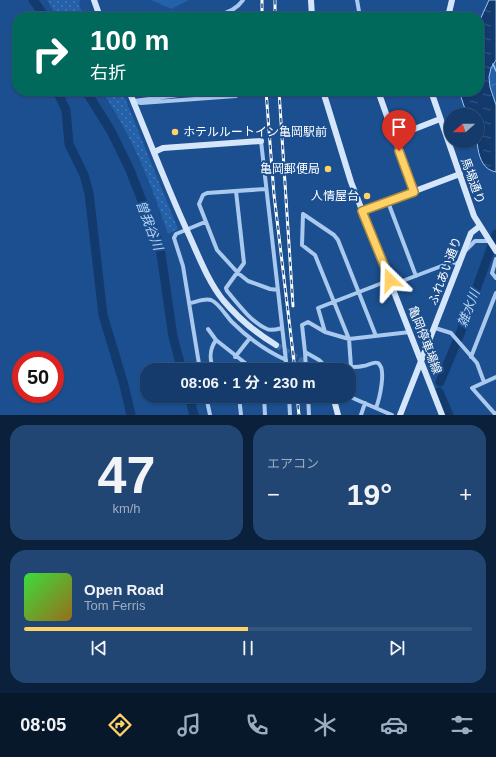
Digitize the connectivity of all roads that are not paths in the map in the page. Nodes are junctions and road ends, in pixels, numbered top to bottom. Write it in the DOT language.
graph roads {
  1 [pos="94,0"];
  2 [pos="243,0"];
  3 [pos="311,0"];
  4 [pos="357,0"];
  5 [pos="452,0"];
  6 [pos="98,12"];
  7 [pos="229,12"];
  8 [pos="312,12"];
  9 [pos="359,12"];
  10 [pos="449,12"];
  11 [pos="132,96"];
  12 [pos="170,96"];
  13 [pos="236,96"];
  14 [pos="326,96"];
  15 [pos="380,96"];
  16 [pos="433,96"];
  17 [pos="133,101"];
  18 [pos="440,119"];
  19 [pos="394,137"];
  20 [pos="261,141"];
  21 [pos="154,152"];
  22 [pos="460,174"];
  23 [pos="265,189"];
  24 [pos="236,191"];
  25 [pos="414,192"];
  26 [pos="388,202"];
  27 [pos="362,211"];
  28 [pos="205,222"];
  29 [pos="480,226"];
  30 [pos="187,230"];
  31 [pos="490,242"];
  32 [pos="465,251"];
  33 [pos="496,251"];
  34 [pos="496,259"];
  35 [pos="460,264"];
  36 [pos="238,273"];
  37 [pos="416,276"];
  38 [pos="496,278"];
  39 [pos="391,282"];
  40 [pos="278,290"];
  41 [pos="359,292"];
  42 [pos="496,293"];
  43 [pos="334,302"];
  44 [pos="190,303"];
  45 [pos="282,328"];
  46 [pos="435,328"];
  47 [pos="208,329"];
  48 [pos="325,332"];
  49 [pos="410,332"];
  50 [pos="376,336"];
  51 [pos="250,338"];
  52 [pos="349,339"];
  53 [pos="216,340"];
  54 [pos="276,345"];
  55 [pos="305,352"];
  56 [pos="235,357"];
  57 [pos="471,357"];
  58 [pos="286,360"];
  59 [pos="421,362"];
  60 [pos="199,363"];
  61 [pos="212,363"];
  62 [pos="244,363"];
  63 [pos="286,363"];
  64 [pos="306,363"];
  65 [pos="322,363"];
  66 [pos="351,363"];
  67 [pos="356,367"];
  68 [pos="496,377"];
  69 [pos="484,382"];
  70 [pos="356,399"];
  71 [pos="208,403"];
  72 [pos="240,403"];
  73 [pos="264,403"];
  74 [pos="289,403"];
  75 [pos="308,403"];
  76 [pos="335,403"];
  77 [pos="366,403"];
  78 [pos="376,408"];
  79 [pos="496,413"];
  80 [pos="210,415"];
  81 [pos="241,415"];
  82 [pos="265,415"];
  83 [pos="290,415"];
  84 [pos="309,415"];
  85 [pos="338,415"];
  86 [pos="361,415"];
  87 [pos="392,415"];
  88 [pos="400,415"];
  89 [pos="442,415"];
  1 -- 6 [label="street"];
  2 -- 7 [label="street"];
  3 -- 8 [label="street"];
  4 -- 9 [label="street"];
  5 -- 10 [label="street"];
  11 -- 17 [label="street"];
  12 -- 17 [label="street"];
  13 -- 17 [label="street"];
  14 -- 27 [label="street, 亀岡停車場線"];
  15 -- 19 [label="street"];
  16 -- 18 [label="street, 馬場通り"];
  17 -- 21 [label="street"];
  18 -- 19 [label="street"];
  18 -- 22 [label="street, 馬場通り"];
  19 -- 25 [label="street"];
  20 -- 21 [label="street"];
  20 -- 23 [label="street"];
  21 -- 30 [label="street"];
  22 -- 25 [label="street"];
  22 -- 29 [label="street, 馬場通り"];
  23 -- 24 [label="street"];
  23 -- 40 [label="street"];
  24 -- 28 [label="street"];
  24 -- 36 [label="street"];
  25 -- 26 [label="street"];
  26 -- 27 [label="street"];
  26 -- 37 [label="street"];
  27 -- 39 [label="street, 亀岡停車場線"];
  28 -- 30 [label="street"];
  28 -- 36 [label="street"];
  29 -- 31 [label="street, 馬場通り"];
  29 -- 32 [label="street, ふれあい通り"];
  30 -- 44 [label="street"];
  30 -- 54 [label="street"];
  31 -- 32 [label="street"];
  31 -- 33 [label="street, 馬場通り"];
  32 -- 35 [label="street, ふれあい通り"];
  34 -- 38 [label="street"];
  35 -- 37 [label="street"];
  35 -- 46 [label="street, ふれあい通り"];
  36 -- 40 [label="street"];
  36 -- 45 [label="street"];
  37 -- 39 [label="street"];
  39 -- 41 [label="street"];
  39 -- 49 [label="street, 亀岡停車場線"];
  40 -- 45 [label="street"];
  41 -- 43 [label="street"];
  41 -- 43 [label="street"];
  41 -- 50 [label="street"];
  42 -- 57 [label="street"];
  43 -- 48 [label="street"];
  43 -- 52 [label="street"];
  44 -- 51 [label="street"];
  44 -- 60 [label="street"];
  45 -- 58 [label="street"];
  46 -- 57 [label="street"];
  46 -- 59 [label="street, ふれあい通り"];
  47 -- 53 [label="street"];
  48 -- 52 [label="street"];
  48 -- 55 [label="street"];
  49 -- 50 [label="street"];
  49 -- 59 [label="street, 亀岡停車場線"];
  50 -- 52 [label="street"];
  51 -- 56 [label="street"];
  51 -- 58 [label="street"];
  52 -- 66 [label="street"];
  53 -- 56 [label="street"];
  53 -- 61 [label="street"];
  55 -- 64 [label="street"];
  55 -- 65 [label="street"];
  56 -- 62 [label="street"];
  57 -- 69 [label="street"];
  58 -- 63 [label="street"];
  59 -- 88 [label="street, ふれあい通り"];
  59 -- 89 [label="street, 亀岡停車場線"];
  67 -- 78 [label="street"];
  68 -- 69 [label="street"];
  69 -- 79 [label="street"];
  70 -- 77 [label="street"];
  71 -- 80 [label="street"];
  72 -- 81 [label="street"];
  73 -- 82 [label="street"];
  74 -- 83 [label="street"];
  75 -- 84 [label="street"];
  76 -- 85 [label="street"];
  77 -- 78 [label="street"];
  77 -- 86 [label="street"];
  78 -- 87 [label="street"];
}
